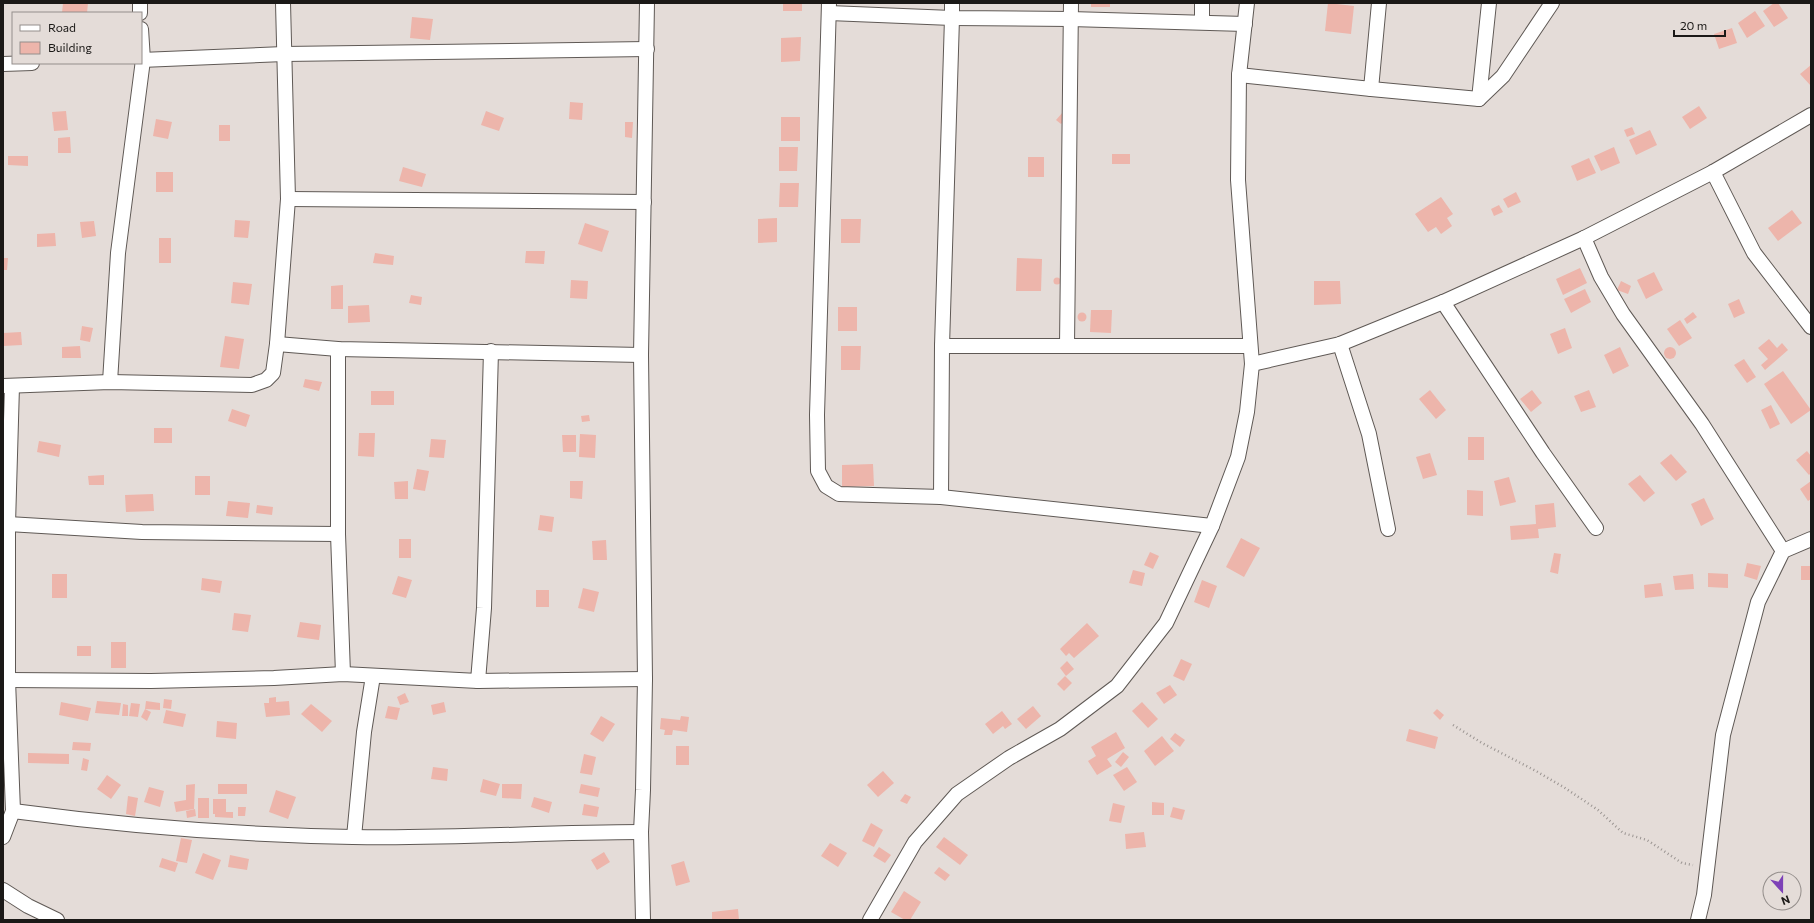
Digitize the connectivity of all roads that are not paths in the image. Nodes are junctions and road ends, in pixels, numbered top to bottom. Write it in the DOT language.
graph roads {
  1 [pos="283,3"];
  2 [pos="648,3"];
  3 [pos="952,3"];
  4 [pos="1071,3"];
  5 [pos="1202,3"];
  6 [pos="1247,3"];
  7 [pos="1379,3"];
  8 [pos="1489,3"];
  9 [pos="1552,3"];
  10 [pos="829,8"];
  11 [pos="952,18"];
  12 [pos="1070,19"];
  13 [pos="1202,22"];
  14 [pos="1245,24"];
  15 [pos="647,49"];
  16 [pos="284,54"];
  17 [pos="142,60"];
  18 [pos="142,64"];
  19 [pos="1239,75"];
  20 [pos="1371,89"];
  21 [pos="1479,98"];
  22 [pos="1811,115"];
  23 [pos="1713,172"];
  24 [pos="288,199"];
  25 [pos="644,202"];
  26 [pos="1584,238"];
  27 [pos="1443,302"];
  28 [pos="1811,327"];
  29 [pos="277,344"];
  30 [pos="1340,344"];
  31 [pos="1067,345"];
  32 [pos="942,346"];
  33 [pos="1250,346"];
  34 [pos="338,349"];
  35 [pos="490,351"];
  36 [pos="641,355"];
  37 [pos="1252,364"];
  38 [pos="110,382"];
  39 [pos="7,386"];
  40 [pos="941,497"];
  41 [pos="8,524"];
  42 [pos="1212,526"];
  43 [pos="1596,528"];
  44 [pos="1388,529"];
  45 [pos="338,534"];
  46 [pos="1811,538"];
  47 [pos="1783,551"];
  48 [pos="343,674"];
  49 [pos="373,676"];
  50 [pos="645,678"];
  51 [pos="8,680"];
  52 [pos="478,681"];
  53 [pos="13,811"];
  54 [pos="641,832"];
  55 [pos="3,837"];
  56 [pos="354,837"];
  57 [pos="3,890"];
  58 [pos="57,920"];
  59 [pos="643,920"];
  60 [pos="870,920"];
  61 [pos="1698,920"];
  1 -- 16 [label="street"];
  2 -- 15 [label="street"];
  3 -- 11 [label="street"];
  4 -- 12 [label="street"];
  5 -- 13 [label="street"];
  6 -- 14 [label="street"];
  7 -- 20 [label="street"];
  8 -- 21 [label="street"];
  9 -- 21 [label="street"];
  10 -- 11 [label="street"];
  10 -- 40 [label="street"];
  11 -- 12 [label="street"];
  11 -- 32 [label="street"];
  12 -- 13 [label="street"];
  12 -- 31 [label="street"];
  13 -- 14 [label="street"];
  14 -- 19 [label="street"];
  15 -- 16 [label="street"];
  15 -- 25 [label="street"];
  16 -- 17 [label="street"];
  16 -- 24 [label="street"];
  18 -- 38 [label="street"];
  19 -- 20 [label="street"];
  19 -- 33 [label="street"];
  20 -- 21 [label="street"];
  22 -- 23 [label="street"];
  23 -- 26 [label="street"];
  23 -- 28 [label="street"];
  24 -- 25 [label="street"];
  24 -- 29 [label="street"];
  25 -- 36 [label="street"];
  26 -- 27 [label="street"];
  26 -- 47 [label="street"];
  27 -- 30 [label="street"];
  27 -- 43 [label="street"];
  29 -- 34 [label="street"];
  29 -- 38 [label="street"];
  30 -- 37 [label="street"];
  30 -- 44 [label="street"];
  31 -- 32 [label="street"];
  31 -- 33 [label="street"];
  32 -- 40 [label="street"];
  33 -- 37 [label="street"];
  34 -- 35 [label="street"];
  34 -- 45 [label="street"];
  35 -- 36 [label="street"];
  35 -- 52 [label="street"];
  36 -- 50 [label="street"];
  37 -- 42 [label="street"];
  38 -- 39 [label="street"];
  39 -- 41 [label="street"];
  40 -- 42 [label="street"];
  41 -- 45 [label="street"];
  41 -- 51 [label="street"];
  42 -- 60 [label="street"];
  45 -- 48 [label="street"];
  46 -- 47 [label="street"];
  47 -- 61 [label="street"];
  48 -- 49 [label="street"];
  48 -- 51 [label="street"];
  49 -- 52 [label="street"];
  49 -- 56 [label="street"];
  50 -- 52 [label="street"];
  50 -- 54 [label="street"];
  51 -- 53 [label="street"];
  53 -- 55 [label="street"];
  53 -- 56 [label="street"];
  54 -- 56 [label="street"];
  54 -- 59 [label="street"];
  57 -- 58 [label="street"];
}
